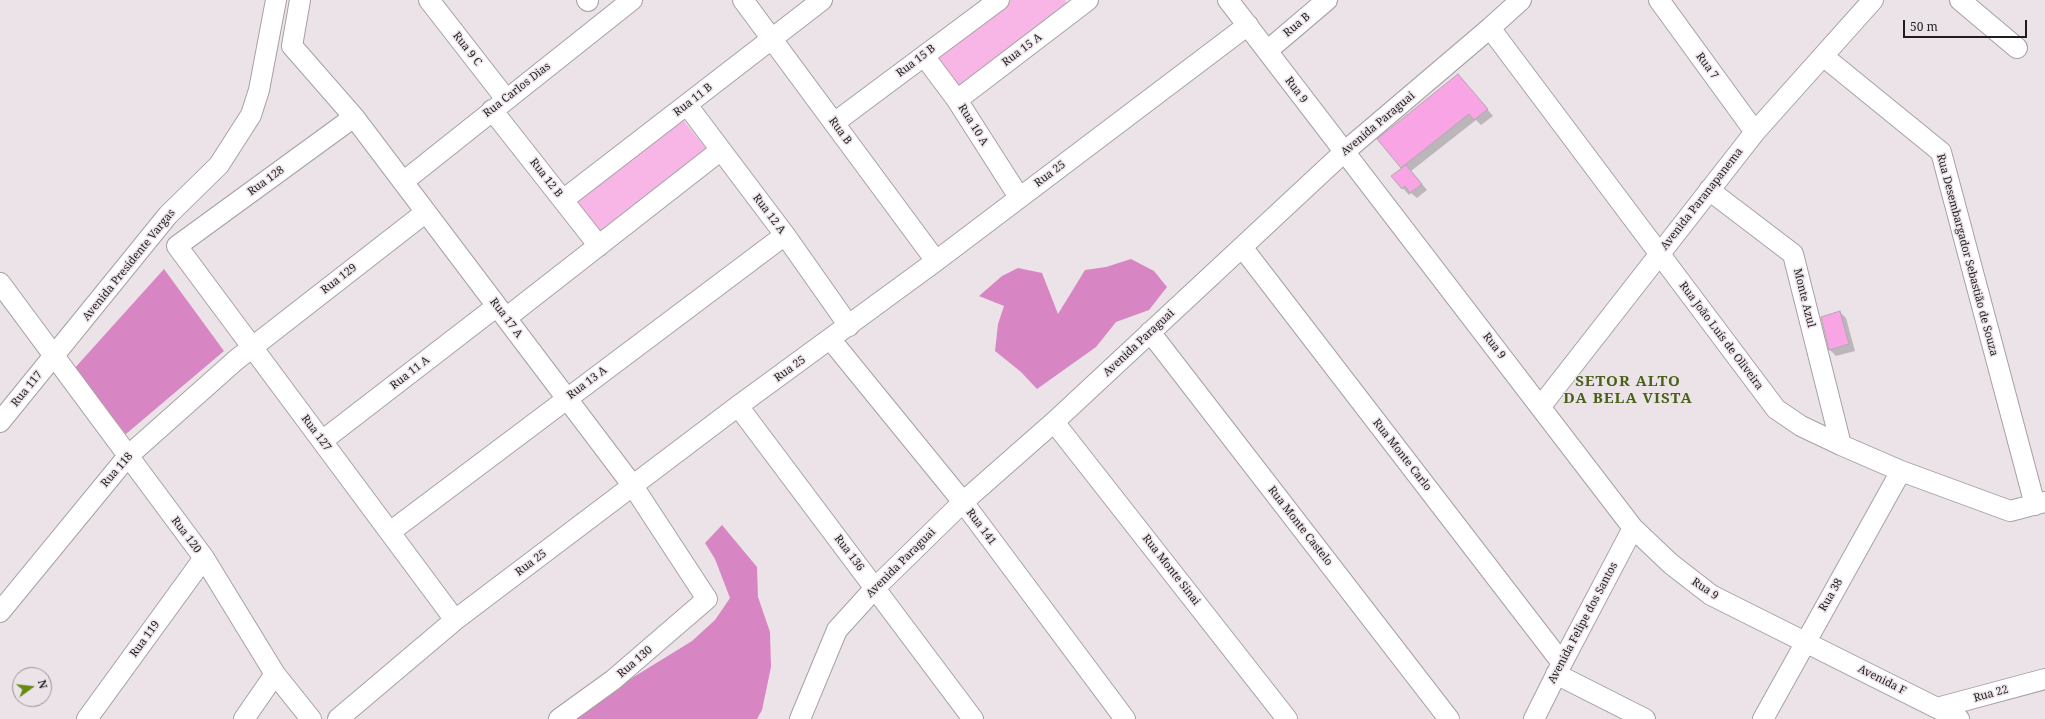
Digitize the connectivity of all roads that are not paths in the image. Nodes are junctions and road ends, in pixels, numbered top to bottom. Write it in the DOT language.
graph roads {
  1 [pos="276,0"];
  2 [pos="300,0"];
  3 [pos="429,0"];
  4 [pos="632,0"];
  5 [pos="743,0"];
  6 [pos="822,0"];
  7 [pos="999,0"];
  8 [pos="1228,0"];
  9 [pos="1326,0"];
  10 [pos="1520,0"];
  11 [pos="1659,0"];
  12 [pos="1873,0"];
  13 [pos="1960,0"];
  14 [pos="1082,2"];
  15 [pos="1248,25"];
  16 [pos="1490,28"];
  17 [pos="772,39"];
  18 [pos="2017,48"];
  19 [pos="1267,51"];
  20 [pos="924,56"];
  21 [pos="1823,56"];
  22 [pos="957,100"];
  23 [pos="499,104"];
  24 [pos="687,105"];
  25 [pos="354,117"];
  26 [pos="834,123"];
  27 [pos="1755,132"];
  28 [pos="721,150"];
  29 [pos="1343,153"];
  30 [pos="403,182"];
  31 [pos="1709,190"];
  32 [pos="1019,197"];
  33 [pos="563,200"];
  34 [pos="426,212"];
  35 [pos="785,234"];
  36 [pos="177,246"];
  37 [pos="599,246"];
  38 [pos="1242,247"];
  39 [pos="1659,254"];
  40 [pos="936,261"];
  41 [pos="0,282"];
  42 [pos="502,312"];
  43 [pos="849,326"];
  44 [pos="1150,332"];
  45 [pos="830,340"];
  46 [pos="253,347"];
  47 [pos="54,357"];
  48 [pos="567,398"];
  49 [pos="738,406"];
  50 [pos="1541,406"];
  51 [pos="0,422"];
  52 [pos="1054,422"];
  53 [pos="322,440"];
  54 [pos="1840,445"];
  55 [pos="128,456"];
  56 [pos="1901,471"];
  57 [pos="633,486"];
  58 [pos="963,502"];
  59 [pos="2040,503"];
  60 [pos="1633,528"];
  61 [pos="390,532"];
  62 [pos="204,558"];
  63 [pos="875,588"];
  64 [pos="707,599"];
  65 [pos="0,612"];
  66 [pos="455,620"];
  67 [pos="1805,642"];
  68 [pos="1559,668"];
  69 [pos="275,674"];
  70 [pos="2045,679"];
  71 [pos="1937,708"];
  72 [pos="805,716"];
  73 [pos="87,719"];
  74 [pos="244,719"];
  75 [pos="311,719"];
  76 [pos="338,719"];
  77 [pos="559,719"];
  78 [pos="973,719"];
  79 [pos="1125,719"];
  80 [pos="1287,719"];
  81 [pos="1449,719"];
  82 [pos="1534,719"];
  83 [pos="1645,719"];
  84 [pos="1763,719"];
  85 [pos="1959,719"];
  1 -- 47 [label="street, Avenida Presidente Vargas"];
  2 -- 25 [label="street, Rua 17 A"];
  3 -- 23 [label="street, Rua 9 C"];
  4 -- 23 [label="street, Rua Carlos Dias"];
  5 -- 17 [label="street, Rua B"];
  6 -- 17 [label="street, Rua 11 B"];
  7 -- 20 [label="street, Rua 15 B"];
  8 -- 15 [label="street, Rua 9"];
  9 -- 19 [label="street, Rua B"];
  10 -- 16 [label="street, Avenida Paraguai"];
  11 -- 27 [label="street, Rua 7"];
  12 -- 21 [label="street, Avenida Paranapanema"];
  13 -- 18 [label="street"];
  14 -- 22 [label="street, Rua 15 A"];
  15 -- 19 [label="street, Rua 9"];
  15 -- 32 [label="street, Rua 25"];
  16 -- 29 [label="street, Avenida Paraguai"];
  16 -- 39 [label="street, Rua João Luís de Oliveira"];
  17 -- 24 [label="street, Rua 11 B"];
  17 -- 26 [label="street, Rua B"];
  19 -- 29 [label="street, Rua 9"];
  20 -- 22 [label="street, Rua 10 A"];
  20 -- 26 [label="street, Rua 15 B"];
  21 -- 27 [label="street, Avenida Paranapanema"];
  21 -- 59 [label="street, Rua Desembargador Sebastião de Souza"];
  22 -- 32 [label="street, Rua 10 A"];
  23 -- 30 [label="street, Rua Carlos Dias"];
  23 -- 33 [label="street, Rua 12 B"];
  24 -- 28 [label="street, Rua 12 A"];
  24 -- 33 [label="street, Rua 11 B"];
  25 -- 30 [label="street, Rua 17 A"];
  25 -- 36 [label="street, Rua 128"];
  26 -- 40 [label="street, Rua B"];
  27 -- 31 [label="street, Avenida Paranapanema"];
  28 -- 35 [label="street, Rua 12 A"];
  28 -- 37 [label="street"];
  29 -- 38 [label="street, Avenida Paraguai"];
  29 -- 50 [label="street, Rua 9"];
  30 -- 34 [label="street, Rua 17 A"];
  31 -- 39 [label="street, Avenida Paranapanema"];
  31 -- 54 [label="street, Monte Azul"];
  32 -- 40 [label="street, Rua 25"];
  33 -- 37 [label="street, Rua 12 B"];
  34 -- 42 [label="street, Rua 17 A"];
  34 -- 46 [label="street, Rua 129"];
  35 -- 43 [label="street, Rua 12 A"];
  35 -- 48 [label="street, Rua 13 A"];
  36 -- 46 [label="street, Rua 127"];
  37 -- 42 [label="street"];
  38 -- 44 [label="street, Avenida Paraguai"];
  38 -- 68 [label="street, Rua Monte Carlo"];
  39 -- 50 [label="street, Avenida Paranapanema"];
  39 -- 54 [label="street, Rua João Luís de Oliveira"];
  40 -- 43 [label="street, Rua 25"];
  41 -- 47 [label="street, Rua 120"];
  42 -- 48 [label="street, Rua 17 A"];
  42 -- 53 [label="street, Rua 11 A"];
  43 -- 45 [label="street, Rua 25"];
  44 -- 52 [label="street, Avenida Paraguai"];
  44 -- 81 [label="street, Rua Monte Castelo"];
  45 -- 49 [label="street, Rua 25"];
  45 -- 58 [label="street, Rua 141"];
  46 -- 53 [label="street, Rua 127"];
  46 -- 55 [label="street, Rua 118"];
  47 -- 51 [label="street, Rua 117"];
  47 -- 55 [label="street, Rua 120"];
  48 -- 57 [label="street, Rua 17 A"];
  48 -- 61 [label="street, Rua 13 A"];
  49 -- 57 [label="street, Rua 25"];
  49 -- 63 [label="street, Rua 136"];
  50 -- 60 [label="street, Rua 9"];
  52 -- 58 [label="street, Avenida Paraguai"];
  52 -- 80 [label="street, Rua Monte Sinai"];
  53 -- 61 [label="street, Rua 127"];
  54 -- 56 [label="street, Rua João Luís de Oliveira"];
  55 -- 62 [label="street, Rua 120"];
  55 -- 65 [label="street, Rua 118"];
  56 -- 59 [label="street, Rua João Luís de Oliveira"];
  56 -- 67 [label="street, Rua 38"];
  57 -- 64 [label="street, Rua 17 A"];
  57 -- 66 [label="street, Rua 25"];
  58 -- 63 [label="street, Avenida Paraguai"];
  58 -- 79 [label="street, Rua 141"];
  60 -- 67 [label="street, Rua 9"];
  60 -- 68 [label="street, Avenida Felipe dos Santos"];
  61 -- 66 [label="street, Rua 127"];
  62 -- 69 [label="street, Rua 120"];
  62 -- 73 [label="street, Rua 119"];
  63 -- 72 [label="street, Avenida Paraguai"];
  63 -- 78 [label="street, Rua 136"];
  64 -- 77 [label="street, Rua 130"];
  66 -- 76 [label="street, Rua 25"];
  67 -- 71 [label="street, Avenida F"];
  67 -- 84 [label="street, Rua 38"];
  68 -- 82 [label="street, Avenida Felipe dos Santos"];
  68 -- 83 [label="street, Rua Monte Carlo"];
  69 -- 74 [label="street"];
  69 -- 75 [label="street, Rua 120"];
  70 -- 71 [label="street, Rua 22"];
  71 -- 85 [label="street, Avenida F"];
}
